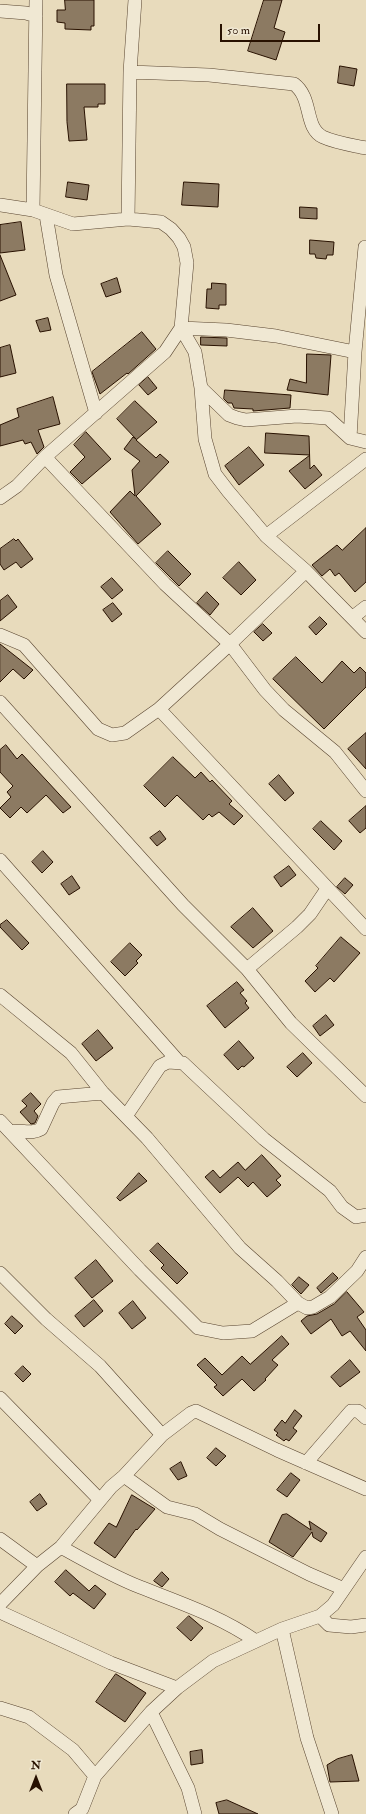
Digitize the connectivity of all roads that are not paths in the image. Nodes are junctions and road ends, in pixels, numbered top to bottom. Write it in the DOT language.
graph roads {
  1 [pos="36,0"];
  2 [pos="135,0"];
  3 [pos="0,11"];
  4 [pos="36,16"];
  5 [pos="130,72"];
  6 [pos="366,148"];
  7 [pos="0,205"];
  8 [pos="33,210"];
  9 [pos="46,215"];
  10 [pos="128,219"];
  11 [pos="365,247"];
  12 [pos="181,328"];
  13 [pos="355,352"];
  14 [pos="202,388"];
  15 [pos="96,413"];
  16 [pos="350,438"];
  17 [pos="366,442"];
  18 [pos="45,457"];
  19 [pos="366,459"];
  20 [pos="0,498"];
  21 [pos="266,536"];
  22 [pos="306,571"];
  23 [pos="366,607"];
  24 [pos="353,617"];
  25 [pos="366,632"];
  26 [pos="0,635"];
  27 [pos="230,644"];
  28 [pos="0,702"];
  29 [pos="159,709"];
  30 [pos="366,791"];
  31 [pos="0,860"];
  32 [pos="327,889"];
  33 [pos="366,929"];
  34 [pos="247,969"];
  35 [pos="0,995"];
  36 [pos="178,1061"];
  37 [pos="103,1093"];
  38 [pos="366,1096"];
  39 [pos="126,1116"];
  40 [pos="0,1121"];
  41 [pos="11,1132"];
  42 [pos="366,1215"];
  43 [pos="366,1257"];
  44 [pos="0,1273"];
  45 [pos="298,1303"];
  46 [pos="0,1398"];
  47 [pos="366,1418"];
  48 [pos="162,1435"];
  49 [pos="306,1463"];
  50 [pos="124,1476"];
  51 [pos="366,1489"];
  52 [pos="100,1500"];
  53 [pos="0,1539"];
  54 [pos="61,1546"];
  55 [pos="366,1557"];
  56 [pos="37,1566"];
  57 [pos="344,1589"];
  58 [pos="0,1604"];
  59 [pos="0,1612"];
  60 [pos="320,1616"];
  61 [pos="366,1624"];
  62 [pos="282,1629"];
  63 [pos="256,1641"];
  64 [pos="176,1688"];
  65 [pos="0,1708"];
  66 [pos="151,1712"];
  67 [pos="95,1776"];
  68 [pos="80,1812"];
  69 [pos="195,1814"];
  70 [pos="332,1814"];
  1 -- 4 [label="street"];
  2 -- 5 [label="street"];
  3 -- 4 [label="street"];
  4 -- 8 [label="street"];
  5 -- 6 [label="street"];
  5 -- 10 [label="street"];
  7 -- 8 [label="street"];
  8 -- 9 [label="street"];
  9 -- 10 [label="street"];
  9 -- 15 [label="street"];
  10 -- 12 [label="street"];
  11 -- 13 [label="street"];
  12 -- 13 [label="street"];
  12 -- 14 [label="street"];
  12 -- 15 [label="street"];
  13 -- 16 [label="street"];
  14 -- 16 [label="street"];
  14 -- 21 [label="street"];
  15 -- 18 [label="street"];
  16 -- 17 [label="street"];
  18 -- 20 [label="street"];
  18 -- 27 [label="street"];
  19 -- 21 [label="street"];
  21 -- 22 [label="street"];
  22 -- 24 [label="street"];
  22 -- 27 [label="street"];
  23 -- 24 [label="street"];
  24 -- 25 [label="street"];
  26 -- 29 [label="street"];
  27 -- 29 [label="street"];
  27 -- 30 [label="street"];
  28 -- 34 [label="street"];
  29 -- 32 [label="street"];
  31 -- 36 [label="street"];
  32 -- 33 [label="street"];
  32 -- 34 [label="street"];
  34 -- 38 [label="street"];
  35 -- 37 [label="street"];
  36 -- 39 [label="street"];
  36 -- 42 [label="street"];
  37 -- 39 [label="street"];
  37 -- 41 [label="street"];
  39 -- 45 [label="street"];
  40 -- 41 [label="street"];
  41 -- 45 [label="street"];
  43 -- 45 [label="street"];
  44 -- 48 [label="street"];
  46 -- 52 [label="street"];
  47 -- 49 [label="street"];
  48 -- 49 [label="street"];
  48 -- 50 [label="street"];
  49 -- 51 [label="street"];
  50 -- 52 [label="street"];
  50 -- 57 [label="street"];
  52 -- 54 [label="street"];
  53 -- 56 [label="street"];
  54 -- 56 [label="street"];
  54 -- 63 [label="street"];
  55 -- 57 [label="street"];
  56 -- 58 [label="street"];
  57 -- 60 [label="street"];
  59 -- 64 [label="street"];
  60 -- 61 [label="street"];
  60 -- 62 [label="street"];
  62 -- 63 [label="street"];
  62 -- 70 [label="street"];
  63 -- 64 [label="street"];
  64 -- 66 [label="street"];
  65 -- 67 [label="street"];
  66 -- 67 [label="street"];
  66 -- 69 [label="street"];
  67 -- 68 [label="street"];
}
